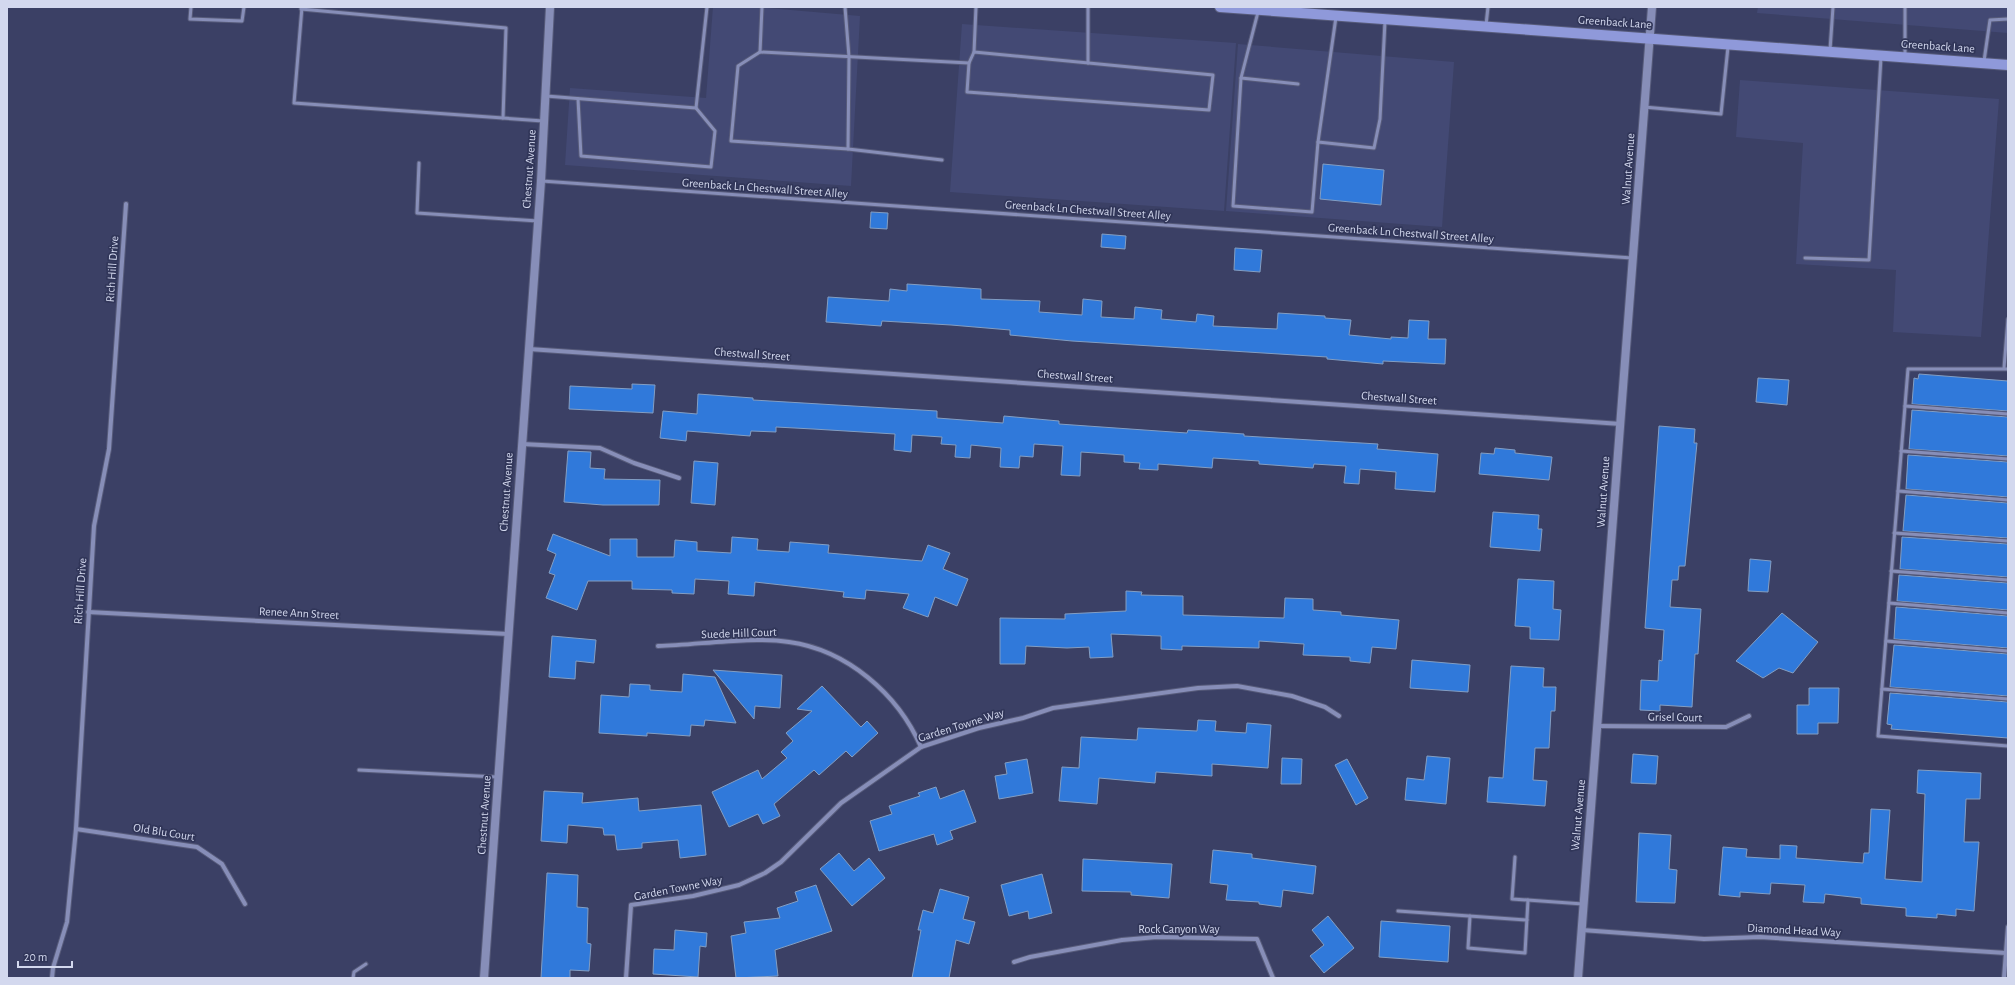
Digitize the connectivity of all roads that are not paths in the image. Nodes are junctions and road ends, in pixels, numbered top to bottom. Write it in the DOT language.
graph roads {
  1 [pos="191,7"];
  2 [pos="244,7"];
  3 [pos="550,7"];
  4 [pos="707,7"];
  5 [pos="762,7"];
  6 [pos="844,7"];
  7 [pos="976,7"];
  8 [pos="1088,7"];
  9 [pos="1220,7"];
  10 [pos="1488,7"];
  11 [pos="1652,7"];
  12 [pos="1833,7"];
  13 [pos="1904,7"];
  14 [pos="302,8"];
  15 [pos="1259,10"];
  16 [pos="1300,10"];
  17 [pos="1336,15"];
  18 [pos="1385,19"];
  19 [pos="2008,19"];
  20 [pos="1486,26"];
  21 [pos="1649,38"];
  22 [pos="1728,44"];
  23 [pos="1830,51"];
  24 [pos="760,52"];
  25 [pos="974,52"];
  26 [pos="1881,55"];
  27 [pos="849,57"];
  28 [pos="1905,57"];
  29 [pos="969,63"];
  30 [pos="1088,63"];
  31 [pos="1984,63"];
  32 [pos="2008,65"];
  33 [pos="1241,78"];
  34 [pos="1298,84"];
  35 [pos="546,96"];
  36 [pos="578,99"];
  37 [pos="1644,107"];
  38 [pos="696,108"];
  39 [pos="503,118"];
  40 [pos="544,121"];
  41 [pos="1318,142"];
  42 [pos="848,149"];
  43 [pos="942,160"];
  44 [pos="419,163"];
  45 [pos="541,181"];
  46 [pos="126,204"];
  47 [pos="538,221"];
  48 [pos="1634,258"];
  49 [pos="1805,258"];
  50 [pos="2008,319"];
  51 [pos="529,349"];
  52 [pos="2004,368"];
  53 [pos="2008,369"];
  54 [pos="1905,406"];
  55 [pos="2008,414"];
  56 [pos="1621,424"];
  57 [pos="522,444"];
  58 [pos="1901,451"];
  59 [pos="2008,458"];
  60 [pos="679,478"];
  61 [pos="1898,491"];
  62 [pos="2008,500"];
  63 [pos="1894,533"];
  64 [pos="2008,541"];
  65 [pos="1891,571"];
  66 [pos="2008,580"];
  67 [pos="1889,603"];
  68 [pos="88,612"];
  69 [pos="2008,613"];
  70 [pos="508,634"];
  71 [pos="1886,641"];
  72 [pos="658,646"];
  73 [pos="2008,651"];
  74 [pos="1882,690"];
  75 [pos="2008,699"];
  76 [pos="1340,716"];
  77 [pos="1749,716"];
  78 [pos="1597,726"];
  79 [pos="2008,746"];
  80 [pos="921,747"];
  81 [pos="359,770"];
  82 [pos="498,777"];
  83 [pos="76,829"];
  84 [pos="1515,857"];
  85 [pos="1528,900"];
  86 [pos="245,904"];
  87 [pos="1583,904"];
  88 [pos="1398,911"];
  89 [pos="1470,916"];
  90 [pos="1527,920"];
  91 [pos="2008,927"];
  92 [pos="1581,930"];
  93 [pos="2006,953"];
  94 [pos="1014,962"];
  95 [pos="366,964"];
  96 [pos="52,978"];
  97 [pos="353,978"];
  98 [pos="484,978"];
  99 [pos="626,978"];
  100 [pos="1273,978"];
  101 [pos="1578,978"];
  102 [pos="2004,978"];
  1 -- 2 [label="lane"];
  3 -- 35 [label="street, Chestnut Avenue"];
  4 -- 38 [label="lane"];
  5 -- 24 [label="lane"];
  6 -- 27 [label="lane"];
  7 -- 25 [label="lane"];
  8 -- 30 [label="lane"];
  9 -- 15 [label="main road, Greenback Lane"];
  10 -- 20 [label="lane"];
  11 -- 21 [label="street, Walnut Avenue"];
  12 -- 23 [label="lane"];
  13 -- 28 [label="lane"];
  14 -- 39 [label="lane"];
  14 -- 39 [label="lane"];
  15 -- 16 [label="main road, Greenback Lane"];
  15 -- 33 [label="lane"];
  16 -- 17 [label="main road, Greenback Lane"];
  17 -- 18 [label="main road, Greenback Lane"];
  17 -- 41 [label="lane"];
  18 -- 20 [label="main road, Greenback Lane"];
  18 -- 41 [label="lane"];
  19 -- 31 [label="lane"];
  20 -- 21 [label="main road, Greenback Lane"];
  21 -- 22 [label="main road, Greenback Lane"];
  21 -- 37 [label="street, Walnut Avenue"];
  22 -- 23 [label="main road, Greenback Lane"];
  22 -- 37 [label="lane"];
  23 -- 26 [label="main road, Greenback Lane"];
  24 -- 27 [label="lane"];
  24 -- 42 [label="lane"];
  25 -- 29 [label="lane"];
  25 -- 30 [label="lane"];
  26 -- 28 [label="main road, Greenback Lane"];
  26 -- 49 [label="lane"];
  27 -- 29 [label="lane"];
  27 -- 42 [label="lane"];
  28 -- 31 [label="main road, Greenback Lane"];
  29 -- 30 [label="lane"];
  31 -- 32 [label="main road, Greenback Lane"];
  33 -- 34 [label="lane"];
  33 -- 41 [label="lane"];
  35 -- 36 [label="lane"];
  35 -- 40 [label="street, Chestnut Avenue"];
  36 -- 38 [label="lane"];
  36 -- 38 [label="lane"];
  37 -- 48 [label="street, Walnut Avenue"];
  39 -- 40 [label="lane"];
  40 -- 45 [label="street, Chestnut Avenue"];
  42 -- 43 [label="lane"];
  44 -- 47 [label="lane"];
  45 -- 47 [label="street, Chestnut Avenue"];
  45 -- 48 [label="lane, Greenback Ln Chestwall Street Alley"];
  46 -- 68 [label="street, Rich Hill Drive"];
  47 -- 51 [label="street, Chestnut Avenue"];
  48 -- 56 [label="street, Walnut Avenue"];
  50 -- 52 [label="lane"];
  51 -- 56 [label="street, Chestwall Street"];
  51 -- 57 [label="street, Chestnut Avenue"];
  52 -- 53 [label="lane"];
  52 -- 54 [label="lane"];
  54 -- 55 [label="lane"];
  54 -- 58 [label="lane"];
  56 -- 78 [label="street, Walnut Avenue"];
  57 -- 60 [label="street"];
  57 -- 70 [label="street, Chestnut Avenue"];
  58 -- 59 [label="lane"];
  58 -- 61 [label="lane"];
  61 -- 62 [label="lane"];
  61 -- 63 [label="lane"];
  63 -- 64 [label="lane"];
  63 -- 65 [label="lane"];
  65 -- 66 [label="lane"];
  65 -- 67 [label="lane"];
  67 -- 69 [label="lane"];
  67 -- 71 [label="lane"];
  68 -- 70 [label="street, Renee Ann Street"];
  68 -- 83 [label="street, Rich Hill Drive"];
  70 -- 82 [label="street, Chestnut Avenue"];
  71 -- 73 [label="lane"];
  71 -- 74 [label="lane"];
  72 -- 80 [label="street, Suede Hill Court"];
  74 -- 75 [label="lane"];
  74 -- 79 [label="lane"];
  76 -- 80 [label="street, Garden Towne Way"];
  77 -- 78 [label="street, Grisel Court"];
  78 -- 87 [label="street, Walnut Avenue"];
  80 -- 99 [label="street, Garden Towne Way"];
  81 -- 82 [label="lane"];
  82 -- 98 [label="street, Chestnut Avenue"];
  83 -- 86 [label="street, Old Blu Court"];
  83 -- 96 [label="street, Rich Hill Drive"];
  84 -- 85 [label="lane"];
  85 -- 87 [label="lane"];
  85 -- 90 [label="lane"];
  87 -- 92 [label="street, Walnut Avenue"];
  88 -- 89 [label="lane"];
  89 -- 90 [label="lane"];
  89 -- 90 [label="lane"];
  91 -- 93 [label="street"];
  92 -- 93 [label="street, Diamond Head Way"];
  92 -- 101 [label="street, Walnut Avenue"];
  93 -- 102 [label="street"];
  94 -- 100 [label="street, Rock Canyon Way"];
  95 -- 97 [label="lane"];
}
